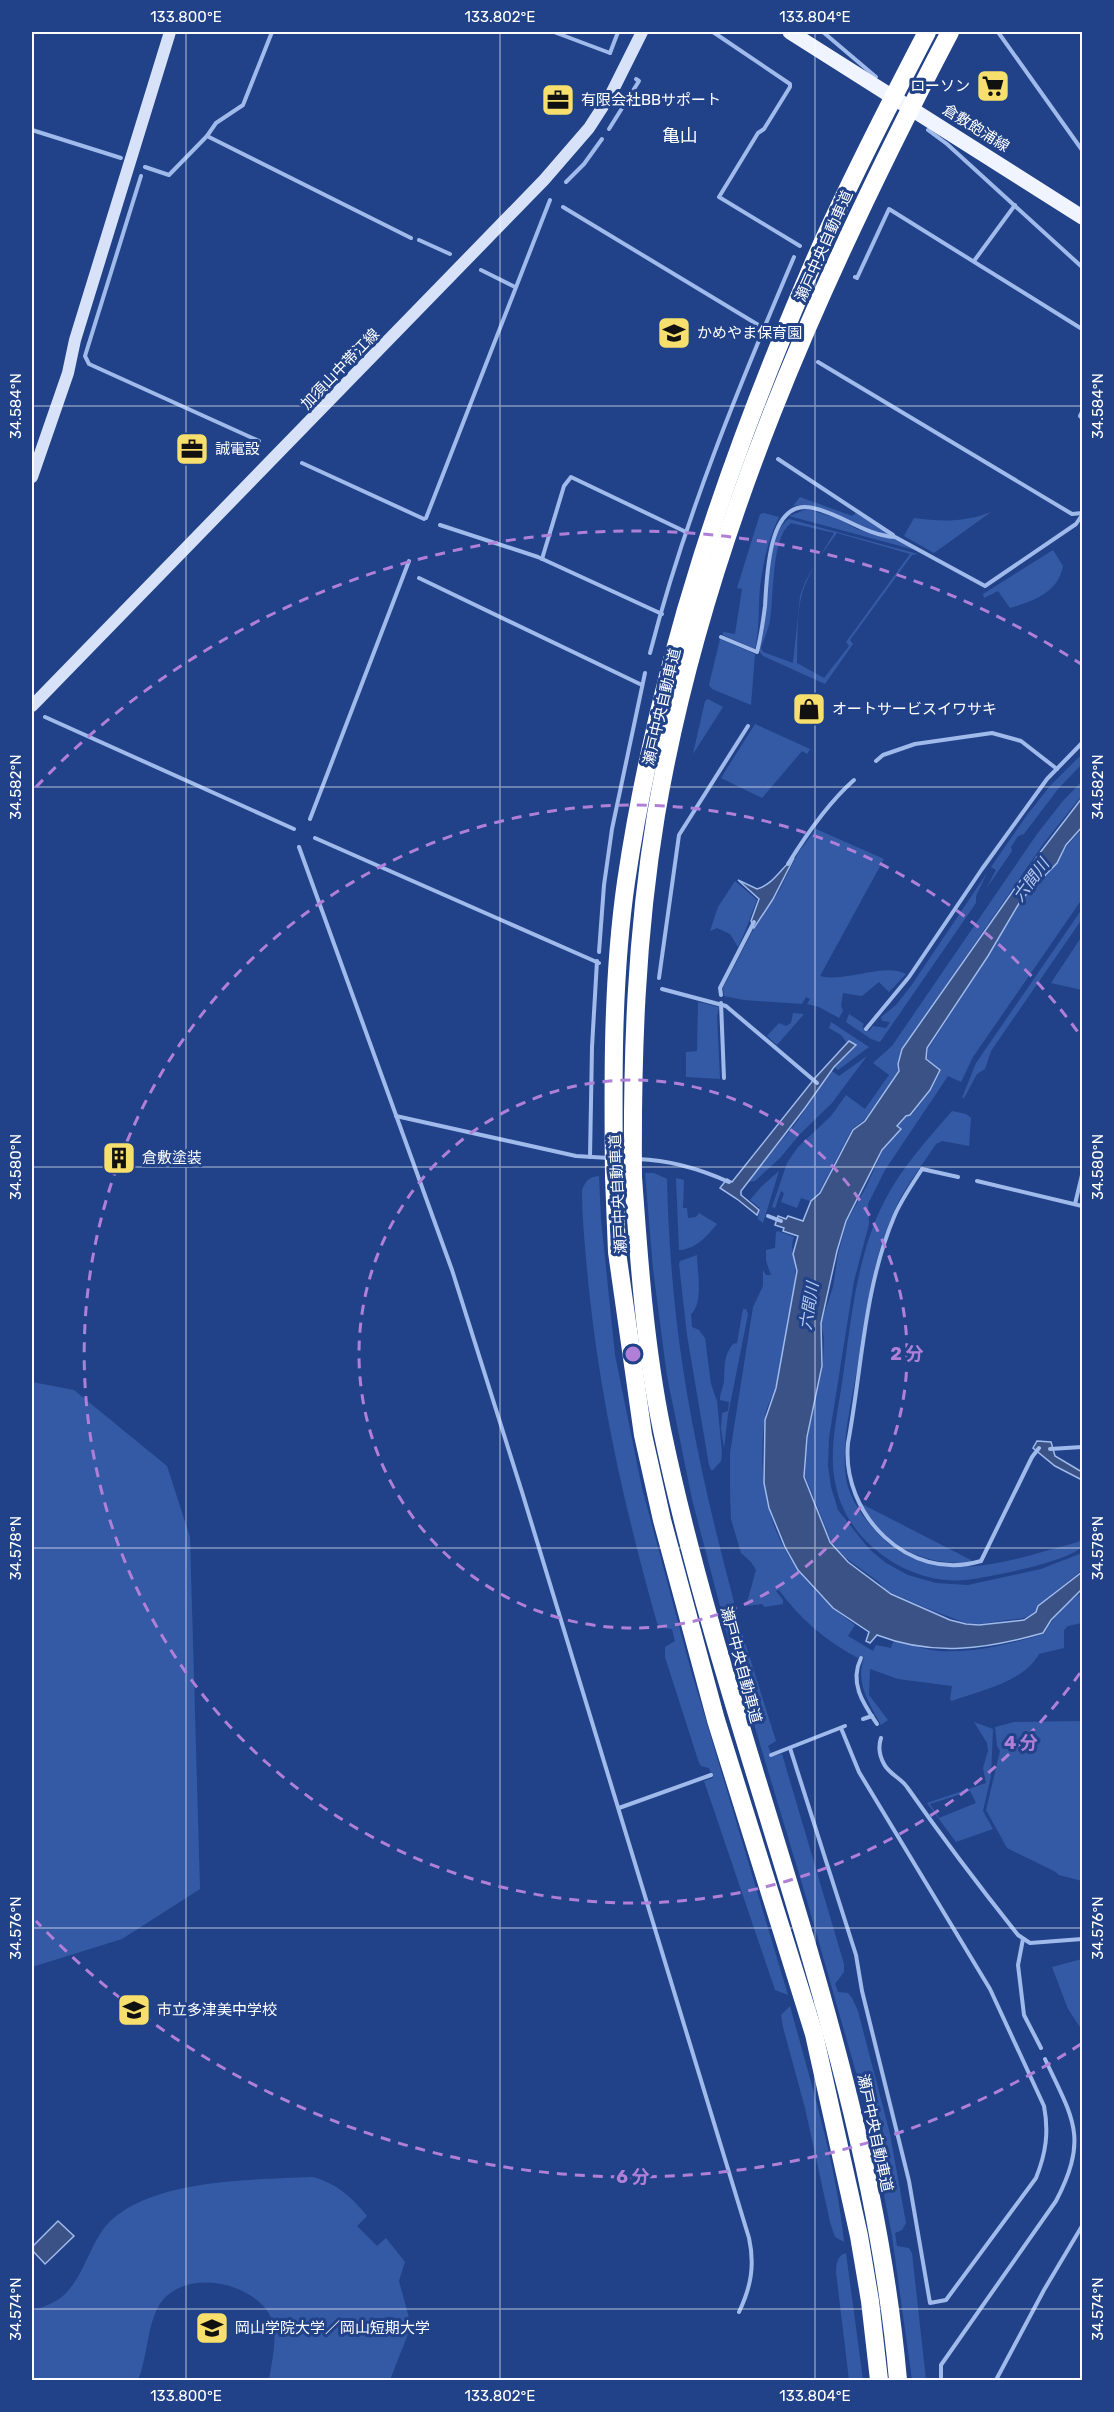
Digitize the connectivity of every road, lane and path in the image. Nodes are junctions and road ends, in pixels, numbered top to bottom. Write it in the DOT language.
graph roads {
  1 [pos="170,32"];
  2 [pos="642,32"];
  3 [pos="790,32"];
  4 [pos="927,32"];
  5 [pos="950,32"];
  6 [pos="1083,217"];
  7 [pos="32,477"];
  8 [pos="32,706"];
  9 [pos="879,2380"];
  10 [pos="898,2380"];
  1 -- 7 [label="main road"];
  2 -- 8 [label="main road, 加須山中帯江線"];
  3 -- 6 [label="main road, 倉敷飽浦線"];
  4 -- 9 [label="highway, 瀬戸中央自動車道, bridge"];
  5 -- 10 [label="highway, 瀬戸中央自動車道, bridge"];
}
